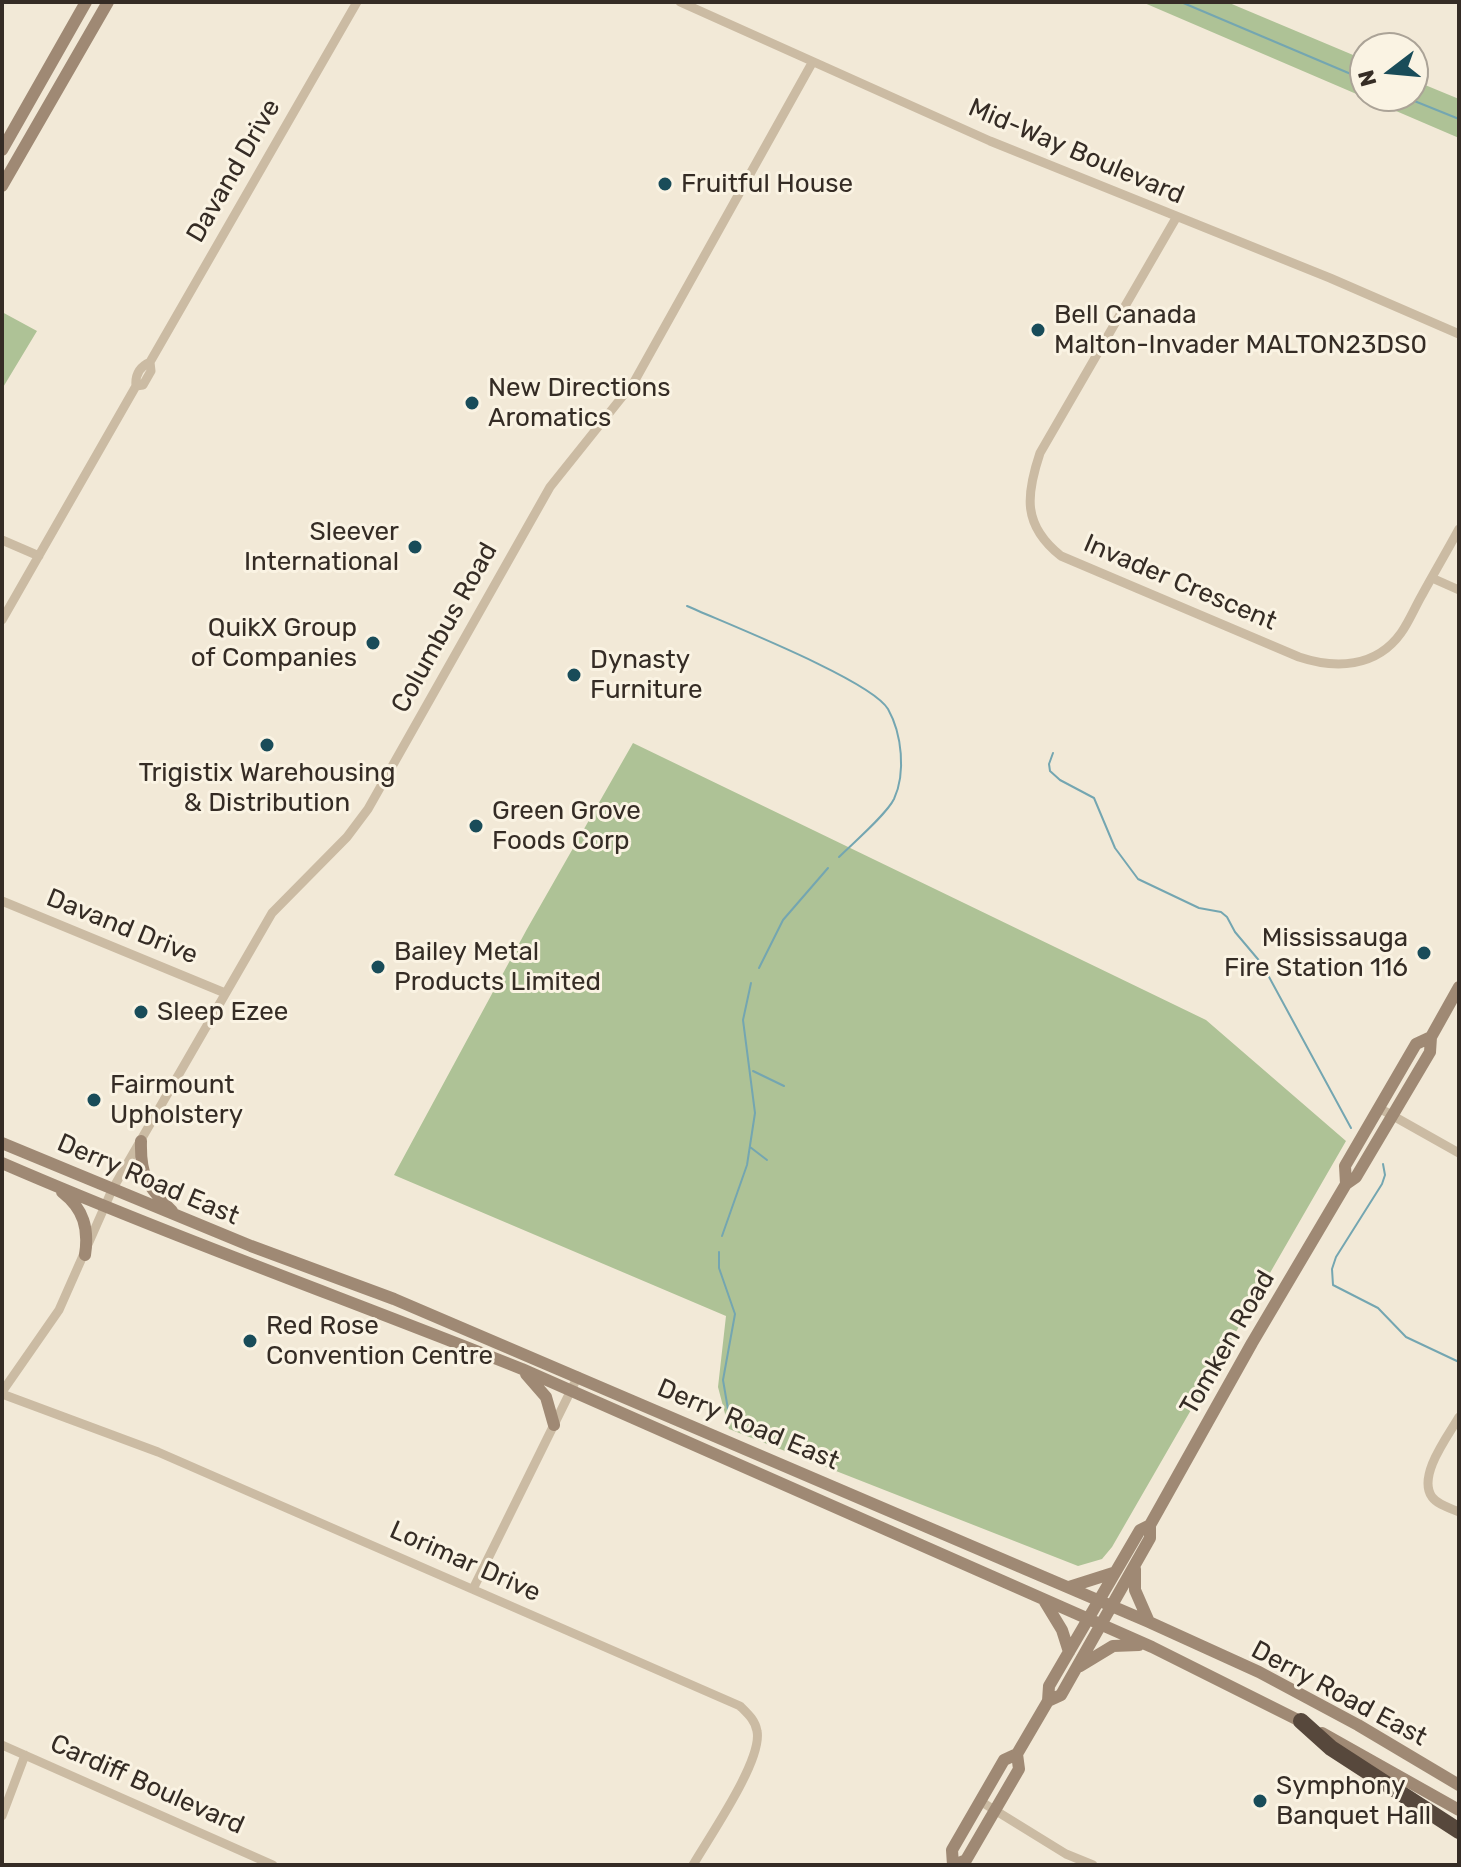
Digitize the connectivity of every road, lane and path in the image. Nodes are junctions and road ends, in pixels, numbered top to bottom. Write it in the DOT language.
graph roads {
  1 [pos="86,2"];
  2 [pos="108,2"];
  3 [pos="357,2"];
  4 [pos="680,2"];
  5 [pos="812,63"];
  6 [pos="2,150"];
  7 [pos="2,186"];
  8 [pos="1176,218"];
  9 [pos="1459,334"];
  10 [pos="1459,529"];
  11 [pos="2,540"];
  12 [pos="39,556"];
  13 [pos="1432,578"];
  14 [pos="1459,590"];
  15 [pos="2,620"];
  16 [pos="2,901"];
  17 [pos="1459,987"];
  18 [pos="225,993"];
  19 [pos="1431,1037"];
  20 [pos="1379,1108"];
  21 [pos="1392,1116"];
  22 [pos="141,1141"];
  23 [pos="2,1143"];
  24 [pos="1459,1153"];
  25 [pos="2,1163"];
  26 [pos="1346,1184"];
  27 [pos="53,1185"];
  28 [pos="112,1190"];
  29 [pos="104,1205"];
  30 [pos="177,1216"];
  31 [pos="85,1255"];
  32 [pos="522,1369"];
  33 [pos="578,1376"];
  34 [pos="571,1392"];
  35 [pos="2,1393"];
  36 [pos="1459,1417"];
  37 [pos="554,1425"];
  38 [pos="1459,1512"];
  39 [pos="1150,1525"];
  40 [pos="1135,1566"];
  41 [pos="1113,1573"];
  42 [pos="1069,1587"];
  43 [pos="473,1589"];
  44 [pos="1045,1602"];
  45 [pos="1106,1604"];
  46 [pos="1089,1620"];
  47 [pos="1149,1622"];
  48 [pos="1102,1625"];
  49 [pos="1152,1647"];
  50 [pos="1069,1652"];
  51 [pos="1077,1668"];
  52 [pos="1048,1701"];
  53 [pos="1301,1721"];
  54 [pos="2,1745"];
  55 [pos="1017,1754"];
  56 [pos="25,1755"];
  57 [pos="1459,1785"];
  58 [pos="980,1801"];
  59 [pos="994,1810"];
  60 [pos="1459,1810"];
  61 [pos="2,1816"];
  62 [pos="1459,1831"];
  63 [pos="273,1865"];
  64 [pos="693,1865"];
  65 [pos="953,1865"];
  66 [pos="1093,1865"];
  1 -- 6 [label="main road"];
  2 -- 7 [label="main road"];
  3 -- 12 [label="street, Davand Drive"];
  4 -- 5 [label="street, Mid-Way Boulevard"];
  5 -- 8 [label="street, Mid-Way Boulevard"];
  5 -- 18 [label="street, Columbus Road"];
  8 -- 9 [label="street, Mid-Way Boulevard"];
  8 -- 13 [label="street, Invader Crescent"];
  10 -- 13 [label="street"];
  11 -- 12 [label="street"];
  12 -- 15 [label="street, Davand Drive"];
  13 -- 14 [label="street"];
  16 -- 18 [label="street, Davand Drive"];
  17 -- 19 [label="main road, Tomken Road"];
  18 -- 22 [label="street, Columbus Road"];
  19 -- 20 [label="main road, Tomken Road"];
  19 -- 21 [label="main road, Tomken Road"];
  20 -- 21 [label="street"];
  20 -- 26 [label="main road, Tomken Road"];
  21 -- 24 [label="street"];
  21 -- 26 [label="main road, Tomken Road"];
  22 -- 28 [label="street, Columbus Road"];
  22 -- 30 [label="main road"];
  23 -- 28 [label="main road, Derry Road East"];
  25 -- 27 [label="main road, Derry Road East"];
  26 -- 39 [label="main road, Tomken Road"];
  27 -- 29 [label="main road, Derry Road East"];
  27 -- 31 [label="main road"];
  28 -- 29 [label="street, Columbus Road"];
  28 -- 30 [label="main road, Derry Road East"];
  29 -- 31 [label="street"];
  29 -- 32 [label="main road, Derry Road East"];
  30 -- 33 [label="main road, Derry Road East"];
  31 -- 35 [label="street"];
  32 -- 34 [label="main road, Derry Road East"];
  32 -- 37 [label="main road"];
  33 -- 34 [label="street"];
  33 -- 42 [label="main road, Derry Road East"];
  34 -- 37 [label="street"];
  34 -- 44 [label="main road, Derry Road East"];
  35 -- 43 [label="street, Lorimar Drive"];
  36 -- 38 [label="street"];
  37 -- 43 [label="street"];
  39 -- 40 [label="main road, Tomken Road"];
  39 -- 41 [label="main road, Tomken Road"];
  40 -- 45 [label="main road, Tomken Road"];
  40 -- 47 [label="main road"];
  41 -- 42 [label="main road"];
  41 -- 45 [label="main road, Tomken Road"];
  42 -- 45 [label="main road, Derry Road East"];
  43 -- 64 [label="street, Lorimar Drive"];
  44 -- 46 [label="main road, Derry Road East"];
  44 -- 50 [label="main road"];
  45 -- 46 [label="main road, Tomken Road"];
  45 -- 47 [label="main road, Derry Road East"];
  45 -- 48 [label="main road, Tomken Road"];
  46 -- 48 [label="main road, Derry Road East"];
  46 -- 50 [label="main road, Tomken Road"];
  47 -- 57 [label="main road, Derry Road East"];
  48 -- 49 [label="main road, Derry Road East"];
  48 -- 51 [label="main road, Tomken Road"];
  49 -- 51 [label="main road"];
  49 -- 53 [label="main road, Derry Road East"];
  50 -- 52 [label="main road, Tomken Road"];
  51 -- 52 [label="main road, Tomken Road"];
  52 -- 55 [label="main road, Tomken Road"];
  53 -- 60 [label="main road, Derry Road East"];
  53 -- 62 [label="highway"];
  54 -- 56 [label="street, Cardiff Boulevard"];
  55 -- 58 [label="main road, Tomken Road"];
  55 -- 59 [label="main road, Tomken Road"];
  56 -- 61 [label="street"];
  56 -- 63 [label="street, Cardiff Boulevard"];
  58 -- 59 [label="street"];
  58 -- 65 [label="main road, Tomken Road"];
  59 -- 65 [label="main road, Tomken Road"];
  59 -- 66 [label="street"];
}
